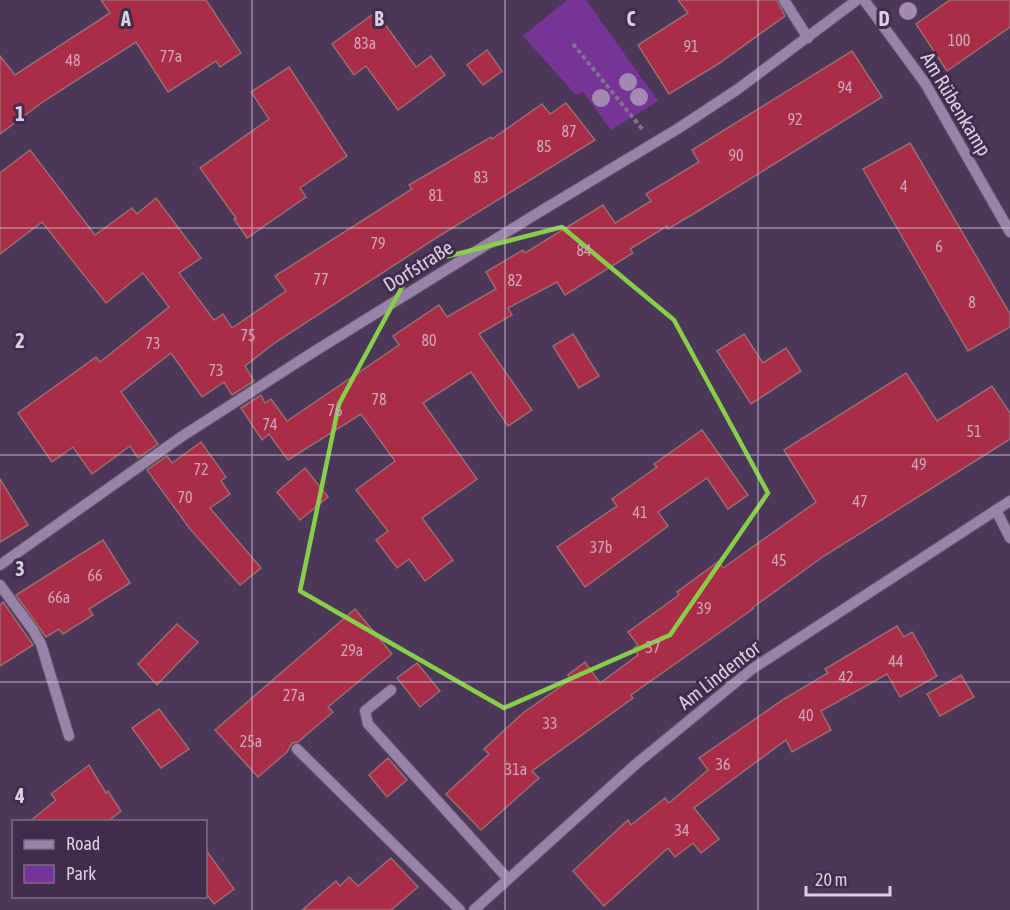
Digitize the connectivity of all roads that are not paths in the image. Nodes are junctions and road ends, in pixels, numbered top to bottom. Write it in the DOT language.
graph roads {
  1 [pos="784,0"];
  2 [pos="857,0"];
  3 [pos="864,0"];
  4 [pos="808,38"];
  5 [pos="1010,232"];
  6 [pos="1010,501"];
  7 [pos="996,510"];
  8 [pos="1010,538"];
  9 [pos="0,565"];
  10 [pos="0,585"];
  11 [pos="391,690"];
  12 [pos="69,736"];
  13 [pos="297,749"];
  14 [pos="508,879"];
  15 [pos="460,910"];
  16 [pos="474,910"];
  1 -- 4 [label="street"];
  2 -- 4 [label="street, Dorfstraße"];
  3 -- 5 [label="street, Am Rübenkamp"];
  4 -- 9 [label="street, Dorfstraße"];
  6 -- 7 [label="street, Am Lindentor"];
  7 -- 8 [label="street"];
  7 -- 14 [label="street, Am Lindentor"];
  10 -- 12 [label="street"];
  11 -- 14 [label="street"];
  13 -- 15 [label="street"];
  14 -- 16 [label="street, Am Lindentor"];
}
